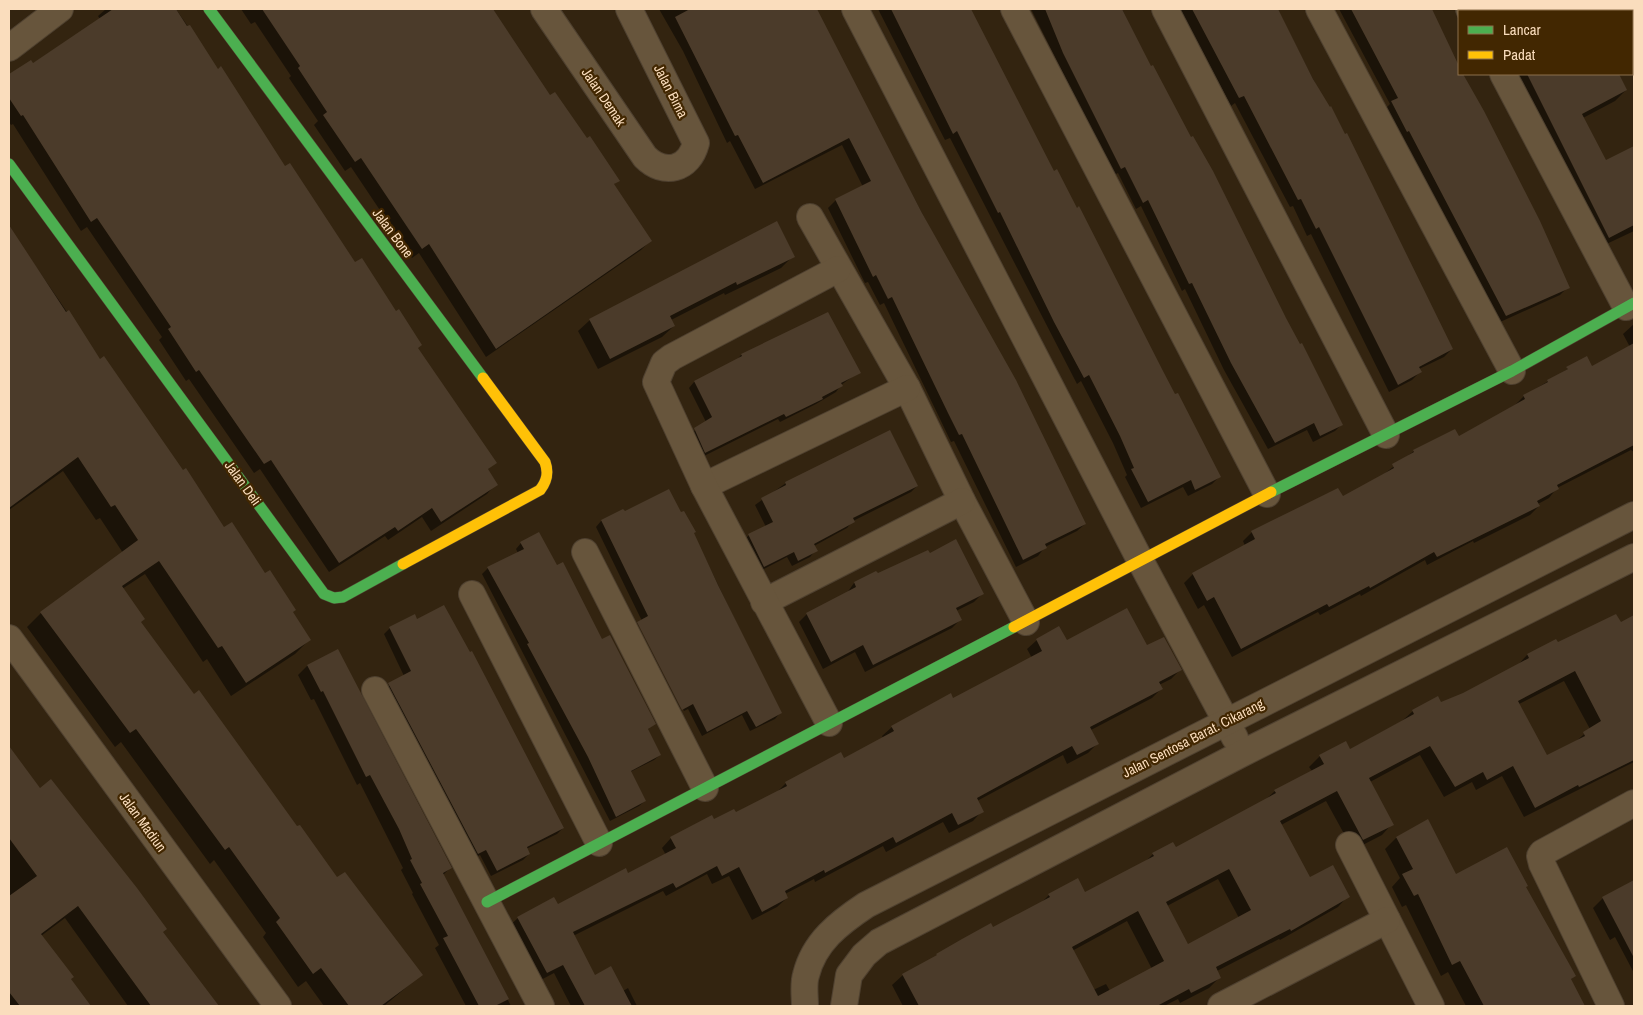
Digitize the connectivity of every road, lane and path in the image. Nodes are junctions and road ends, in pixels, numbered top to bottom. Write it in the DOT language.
graph roads {
  1 [pos="60,9"];
  2 [pos="209,9"];
  3 [pos="544,9"];
  4 [pos="629,9"];
  5 [pos="855,9"];
  6 [pos="1014,9"];
  7 [pos="1165,9"];
  8 [pos="1319,9"];
  9 [pos="9,48"];
  10 [pos="1504,75"];
  11 [pos="9,164"];
  12 [pos="674,168"];
  13 [pos="810,217"];
  14 [pos="838,269"];
  15 [pos="1630,305"];
  16 [pos="1512,371"];
  17 [pos="907,388"];
  18 [pos="1386,434"];
  19 [pos="547,477"];
  20 [pos="704,486"];
  21 [pos="1267,494"];
  22 [pos="962,501"];
  23 [pos="1634,515"];
  24 [pos="585,552"];
  25 [pos="1634,557"];
  26 [pos="1140,560"];
  27 [pos="472,594"];
  28 [pos="764,602"];
  29 [pos="1026,622"];
  30 [pos="9,638"];
  31 [pos="375,690"];
  32 [pos="1226,722"];
  33 [pos="830,723"];
  34 [pos="1243,753"];
  35 [pos="705,788"];
  36 [pos="1634,803"];
  37 [pos="599,843"];
  38 [pos="1349,845"];
  39 [pos="487,902"];
  40 [pos="1387,920"];
  41 [pos="1229,1004"];
  42 [pos="278,1006"];
  43 [pos="541,1006"];
  44 [pos="805,1006"];
  45 [pos="844,1006"];
  46 [pos="1431,1006"];
  47 [pos="1611,1006"];
  1 -- 9 [label="street"];
  2 -- 19 [label="street, Jalan Bone"];
  3 -- 12 [label="street, Jalan Demak"];
  4 -- 12 [label="street, Jalan Bima"];
  5 -- 26 [label="street"];
  6 -- 21 [label="street"];
  7 -- 18 [label="street"];
  8 -- 16 [label="street"];
  10 -- 15 [label="street"];
  11 -- 19 [label="street, Jalan Deli"];
  13 -- 14 [label="street"];
  14 -- 17 [label="street"];
  14 -- 20 [label="street"];
  15 -- 16 [label="street"];
  16 -- 18 [label="street"];
  17 -- 20 [label="street"];
  17 -- 22 [label="street"];
  18 -- 21 [label="street"];
  20 -- 28 [label="street"];
  21 -- 26 [label="street"];
  22 -- 28 [label="street"];
  22 -- 29 [label="street"];
  23 -- 32 [label="street, Jalan Sentosa Barat. Cikarang"];
  24 -- 35 [label="street"];
  25 -- 34 [label="street"];
  26 -- 29 [label="street"];
  26 -- 32 [label="street"];
  27 -- 37 [label="street"];
  28 -- 33 [label="street"];
  29 -- 33 [label="street"];
  30 -- 42 [label="street, Jalan Madiun"];
  31 -- 39 [label="street"];
  32 -- 34 [label="street"];
  32 -- 44 [label="street, Jalan Sentosa Barat. Cikarang"];
  33 -- 35 [label="street"];
  34 -- 45 [label="street"];
  35 -- 37 [label="street"];
  36 -- 47 [label="street"];
  37 -- 39 [label="street"];
  38 -- 40 [label="street"];
  39 -- 43 [label="street"];
  40 -- 41 [label="street"];
  40 -- 46 [label="street"];
}
